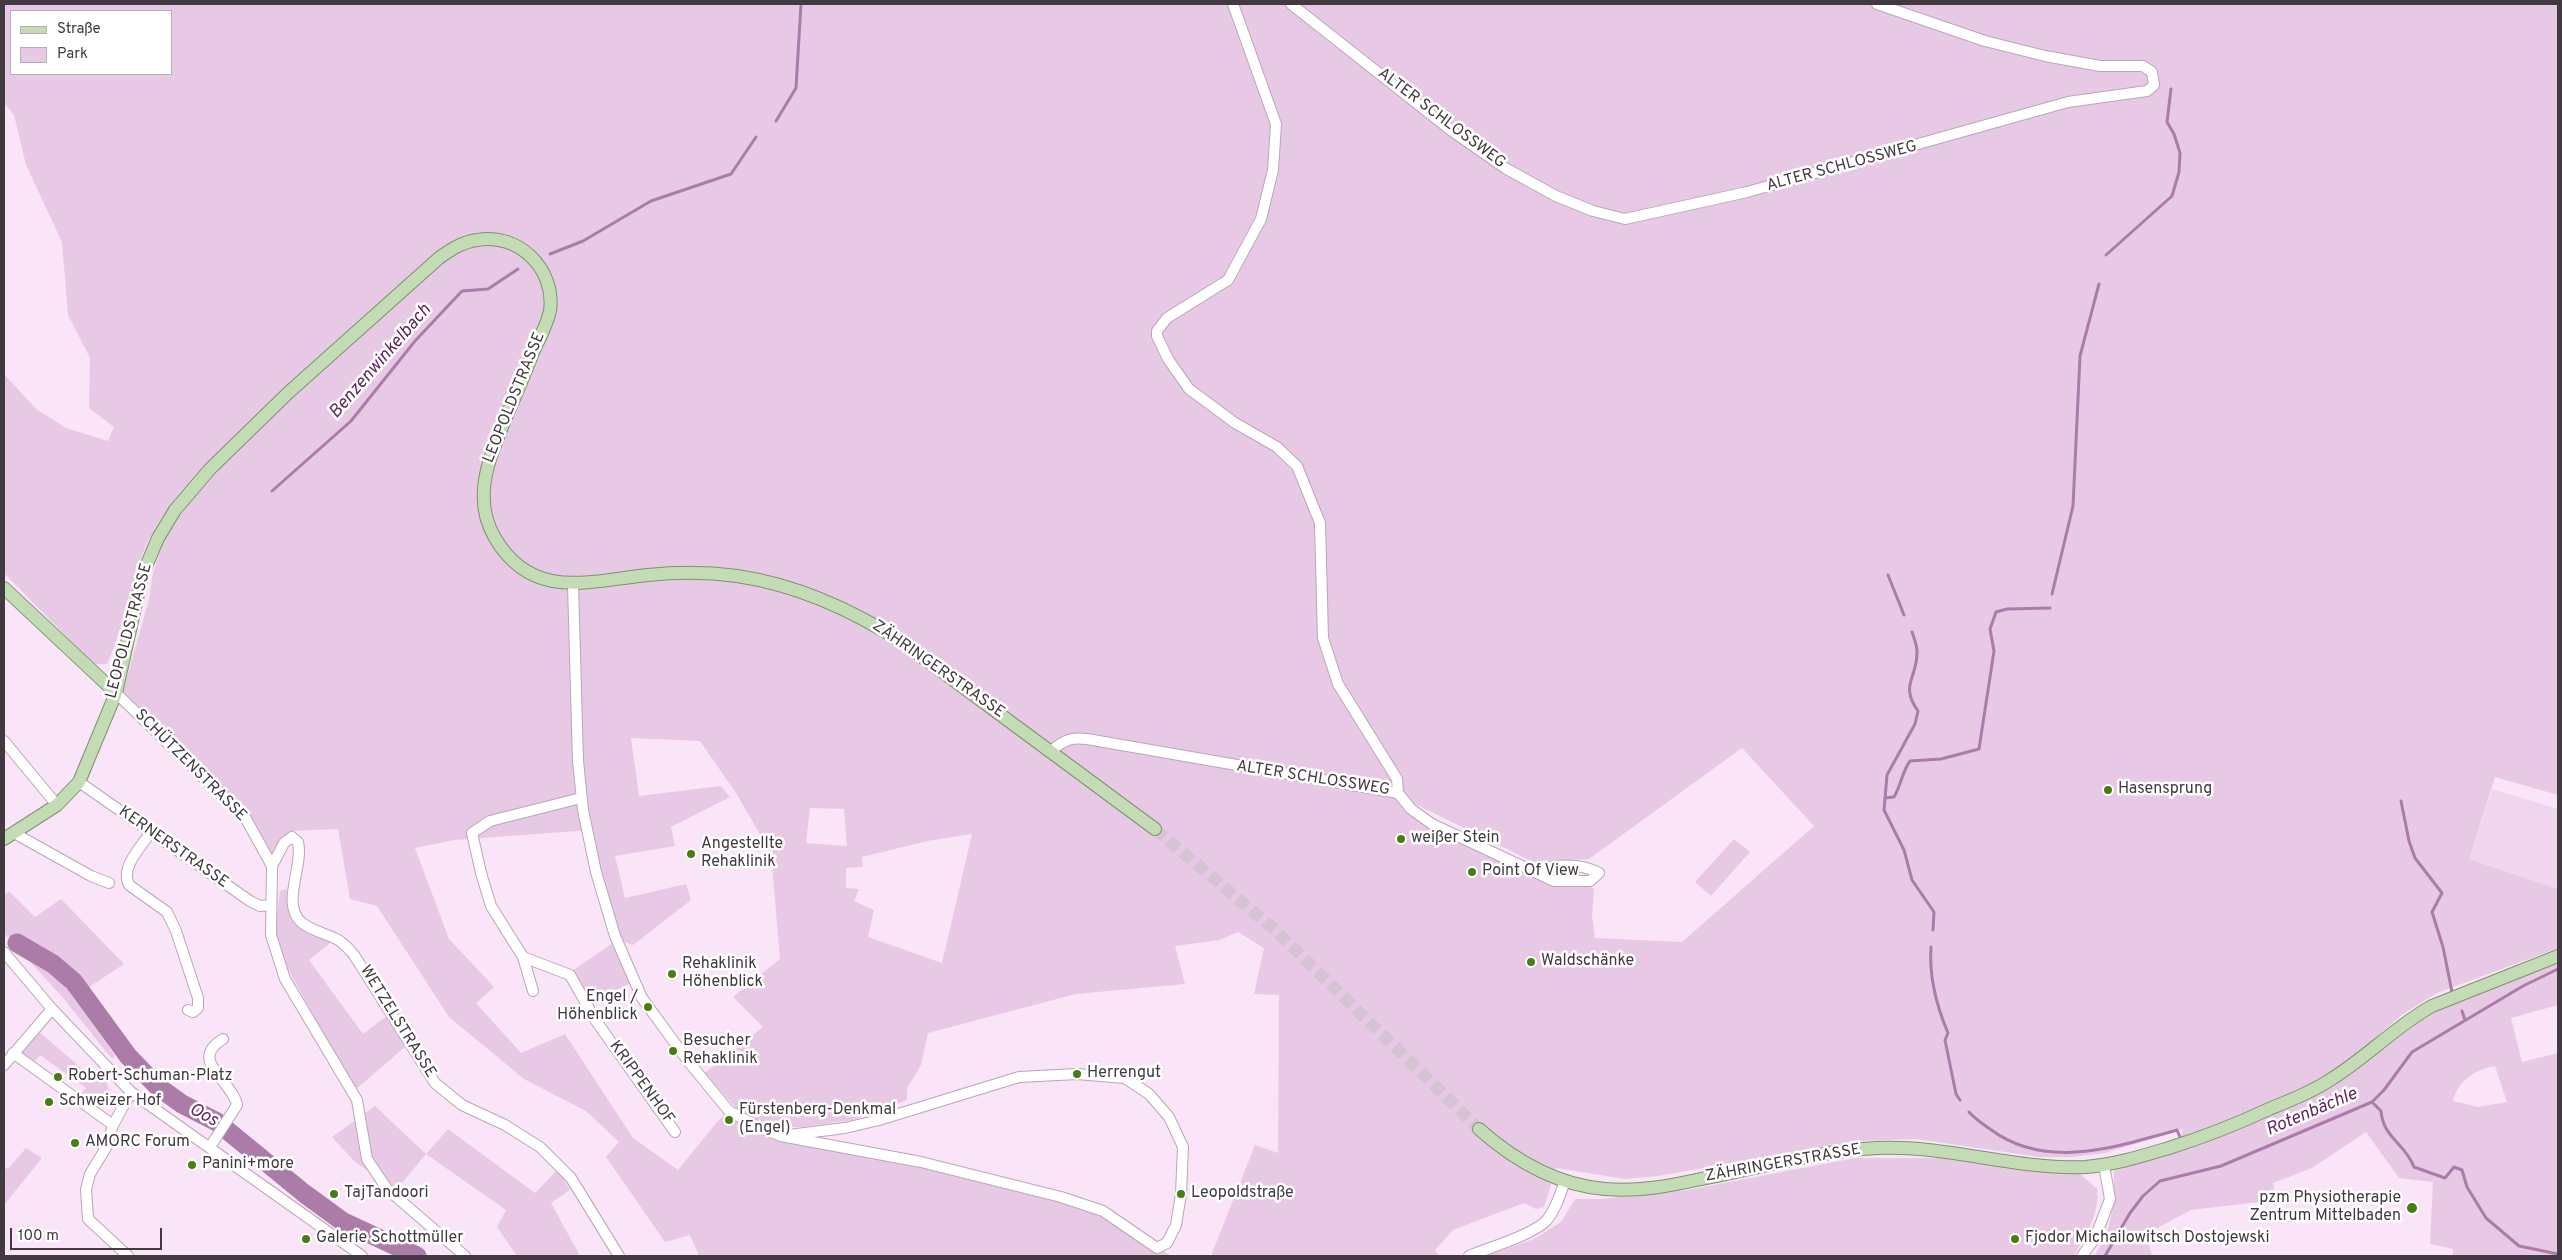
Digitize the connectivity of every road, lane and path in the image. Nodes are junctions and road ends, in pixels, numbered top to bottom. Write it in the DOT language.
graph roads {
  1 [pos="1233,4"];
  2 [pos="1291,4"];
  3 [pos="1877,4"];
  4 [pos="573,585"];
  5 [pos="4,588"];
  6 [pos="116,693"];
  7 [pos="4,741"];
  8 [pos="1051,751"];
  9 [pos="79,782"];
  10 [pos="1398,793"];
  11 [pos="582,798"];
  12 [pos="57,805"];
  13 [pos="1155,829"];
  14 [pos="151,832"];
  15 [pos="9,836"];
  16 [pos="272,866"];
  17 [pos="1533,870"];
  18 [pos="109,883"];
  19 [pos="271,905"];
  20 [pos="4,952"];
  21 [pos="523,957"];
  22 [pos="2558,958"];
  23 [pos="532,991"];
  24 [pos="52,1009"];
  25 [pos="188,1010"];
  26 [pos="223,1039"];
  27 [pos="13,1053"];
  28 [pos="4,1065"];
  29 [pos="131,1092"];
  30 [pos="112,1125"];
  31 [pos="1479,1129"];
  32 [pos="675,1132"];
  33 [pos="781,1136"];
  34 [pos="210,1147"];
  35 [pos="2104,1165"];
  36 [pos="1565,1181"];
  37 [pos="128,1256"];
  38 [pos="362,1256"];
  39 [pos="464,1256"];
  40 [pos="619,1256"];
  41 [pos="1469,1256"];
  42 [pos="2082,1256"];
  1 -- 10 [label="street, ALTER SCHLOSSWEG"];
  2 -- 3 [label="street, ALTER SCHLOSSWEG"];
  4 -- 6 [label="main road, LEOPOLDSTRASSE"];
  4 -- 8 [label="main road, ZÄHRINGERSTRASSE"];
  4 -- 11 [label="street"];
  5 -- 6 [label="main road"];
  6 -- 9 [label="main road, LEOPOLDSTRASSE"];
  6 -- 16 [label="street, SCHÜTZENSTRASSE"];
  7 -- 12 [label="street"];
  8 -- 10 [label="street, ALTER SCHLOSSWEG"];
  8 -- 13 [label="main road, ZÄHRINGERSTRASSE"];
  9 -- 12 [label="main road, LEOPOLDSTRASSE"];
  9 -- 14 [label="street, KERNERSTRASSE"];
  10 -- 17 [label="street"];
  11 -- 21 [label="street"];
  11 -- 33 [label="street"];
  12 -- 15 [label="main road, LEOPOLDSTRASSE"];
  14 -- 19 [label="street, KERNERSTRASSE"];
  14 -- 25 [label="street"];
  15 -- 18 [label="street"];
  16 -- 19 [label="street"];
  16 -- 40 [label="street, WETZELSTRASSE"];
  17 -- 17 [label="street"];
  19 -- 39 [label="street"];
  20 -- 24 [label="street"];
  21 -- 23 [label="street"];
  21 -- 32 [label="street, KRIPPENHOF"];
  22 -- 35 [label="main road, ZÄHRINGERSTRASSE"];
  24 -- 27 [label="street"];
  24 -- 29 [label="street"];
  26 -- 34 [label="street"];
  27 -- 28 [label="street"];
  27 -- 30 [label="street"];
  29 -- 30 [label="street"];
  29 -- 34 [label="street"];
  30 -- 37 [label="street"];
  31 -- 36 [label="main road, ZÄHRINGERSTRASSE"];
  33 -- 33 [label="street"];
  34 -- 38 [label="street"];
  35 -- 36 [label="main road, ZÄHRINGERSTRASSE"];
  35 -- 42 [label="street"];
  36 -- 41 [label="street"];
}
